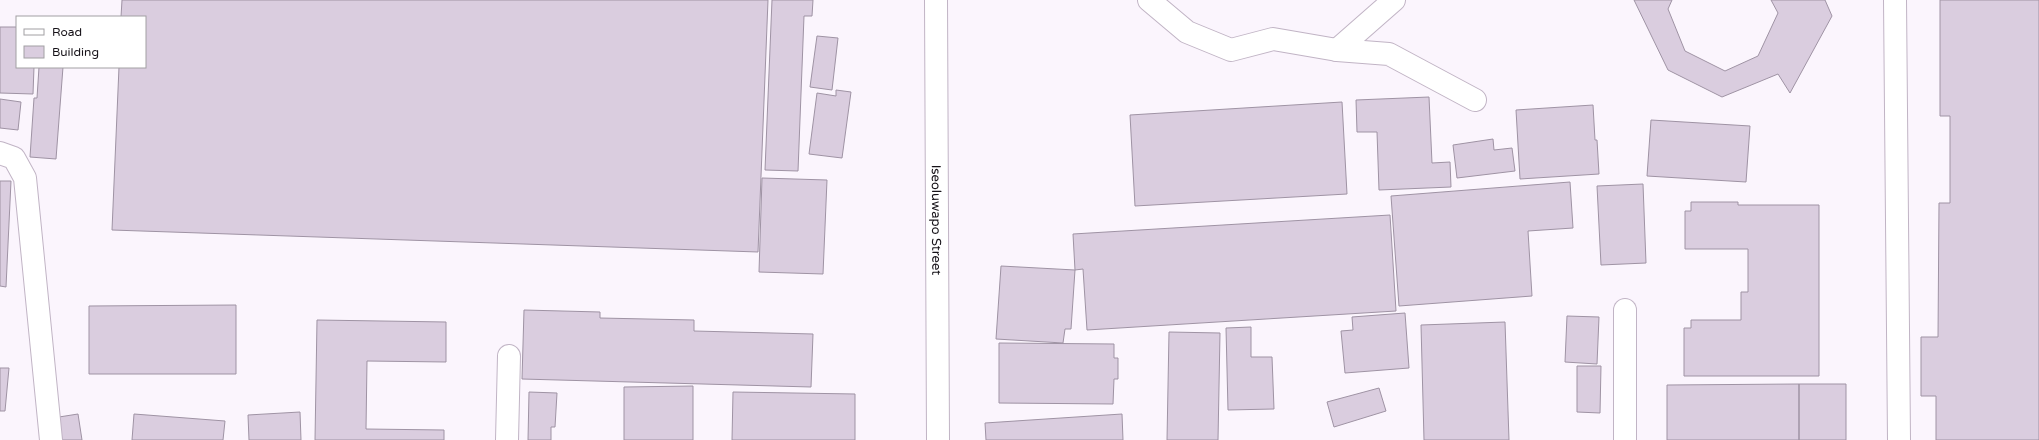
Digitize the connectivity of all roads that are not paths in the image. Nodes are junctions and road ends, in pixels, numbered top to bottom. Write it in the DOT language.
graph roads {
  1 [pos="936,0"];
  2 [pos="1149,0"];
  3 [pos="1394,0"];
  4 [pos="1895,0"];
  5 [pos="1337,50"];
  6 [pos="1475,100"];
  7 [pos="0,152"];
  8 [pos="1625,310"];
  9 [pos="509,356"];
  10 [pos="51,440"];
  11 [pos="507,440"];
  12 [pos="938,440"];
  13 [pos="1625,440"];
  14 [pos="1899,440"];
  1 -- 12 [label="street, Iseoluwapo Street"];
  2 -- 5 [label="street"];
  3 -- 5 [label="street"];
  4 -- 14 [label="street"];
  5 -- 6 [label="street"];
  7 -- 10 [label="street"];
  8 -- 13 [label="street"];
  9 -- 11 [label="street"];
}
